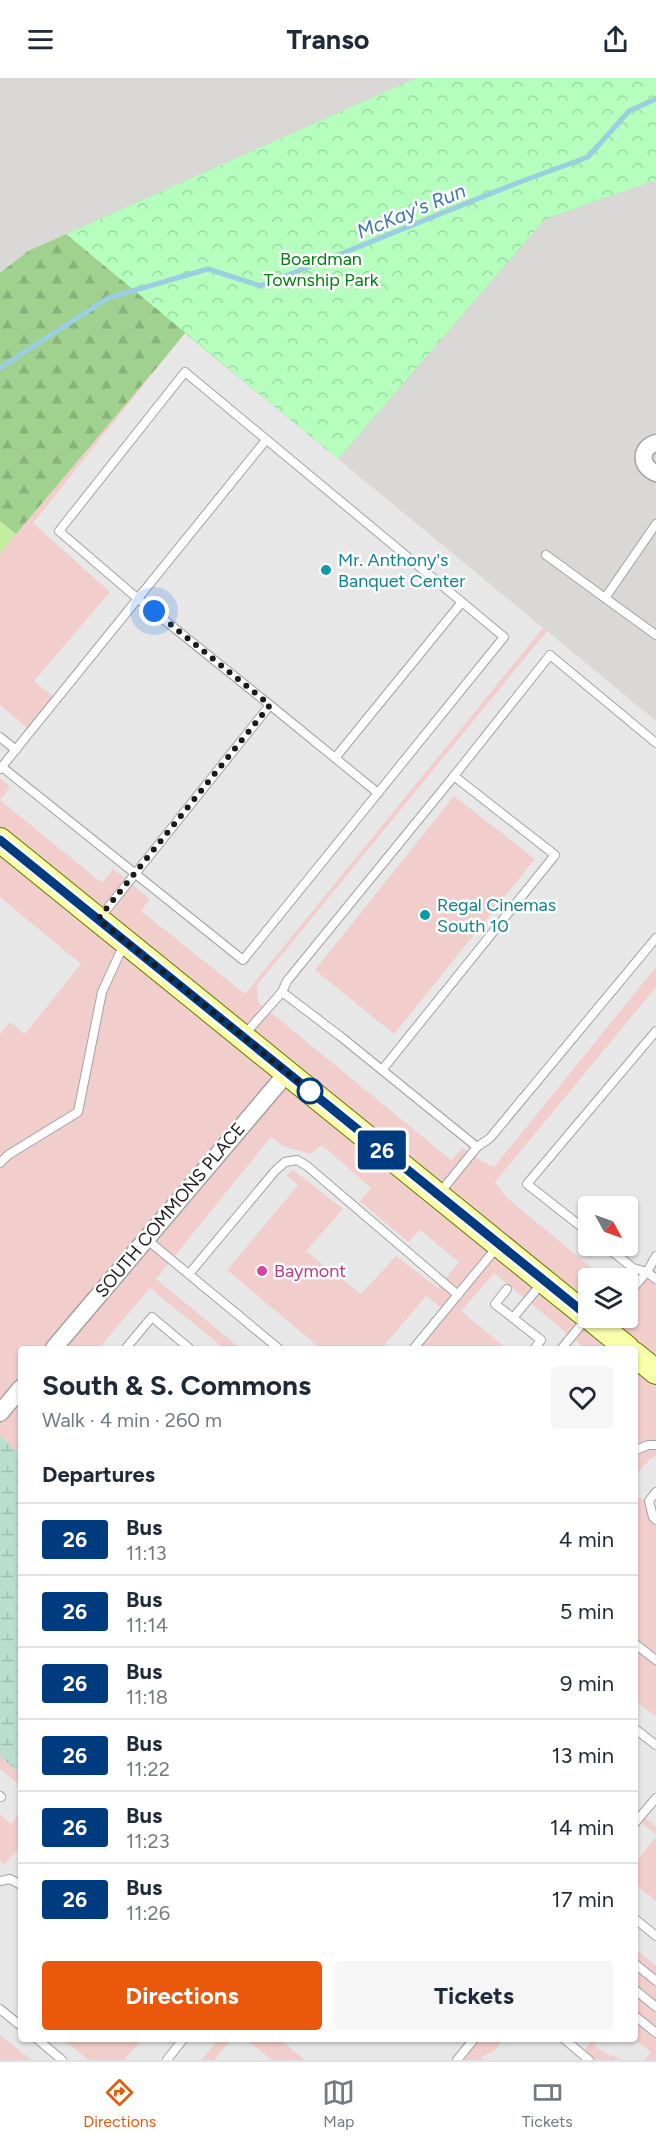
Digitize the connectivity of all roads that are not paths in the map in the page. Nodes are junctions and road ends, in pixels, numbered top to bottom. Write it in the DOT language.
graph roads {
  1 [pos="266,440"];
  2 [pos="656,443"];
  3 [pos="656,473"];
  4 [pos="656,524"];
  5 [pos="546,555"];
  6 [pos="137,598"];
  7 [pos="605,598"];
  8 [pos="462,602"];
  9 [pos="656,635"];
  10 [pos="270,705"];
  11 [pos="0,737"];
  12 [pos="656,743"];
  13 [pos="16,750"];
  14 [pos="335,758"];
  15 [pos="1,769"];
  16 [pos="454,776"];
  17 [pos="378,793"];
  18 [pos="0,840"];
  19 [pos="135,874"];
  20 [pos="98,919"];
  21 [pos="656,938"];
  22 [pos="126,941"];
  23 [pos="282,992"];
  24 [pos="656,1031"];
  25 [pos="243,1036"];
  26 [pos="382,1070"];
  27 [pos="287,1072"];
  28 [pos="477,1147"];
  29 [pos="0,1162"];
  30 [pos="438,1195"];
  31 [pos="578,1224"];
  32 [pos="146,1238"];
  33 [pos="500,1244"];
  34 [pos="618,1256"];
  35 [pos="656,1256"];
  36 [pos="647,1272"];
  37 [pos="189,1274"];
  38 [pos="656,1279"];
  39 [pos="544,1280"];
  40 [pos="638,1282"];
  41 [pos="507,1288"];
  42 [pos="458,1295"];
  43 [pos="578,1307"];
  44 [pos="513,1318"];
  45 [pos="584,1328"];
  46 [pos="604,1328"];
  47 [pos="58,1346"];
  48 [pos="128,1346"];
  49 [pos="187,1346"];
  50 [pos="276,1346"];
  51 [pos="416,1346"];
  52 [pos="537,1346"];
  53 [pos="564,1346"];
  54 [pos="625,1346"];
  55 [pos="638,1357"];
  56 [pos="656,1372"];
  57 [pos="18,1392"];
  58 [pos="0,1413"];
  59 [pos="656,1445"];
  60 [pos="638,1449"];
  61 [pos="656,1492"];
  62 [pos="656,1520"];
  63 [pos="638,1646"];
  64 [pos="656,1660"];
  65 [pos="638,1731"];
  66 [pos="656,1745"];
  67 [pos="656,1798"];
  68 [pos="638,1819"];
  69 [pos="0,1881"];
  70 [pos="18,1883"];
  71 [pos="638,1921"];
  72 [pos="656,1935"];
  73 [pos="638,1966"];
  74 [pos="656,1981"];
  75 [pos="638,1992"];
  76 [pos="656,2007"];
  77 [pos="0,2009"];
  78 [pos="638,2018"];
  79 [pos="18,2024"];
  80 [pos="656,2033"];
  81 [pos="41,2042"];
  82 [pos="181,2042"];
  83 [pos="473,2042"];
  84 [pos="568,2042"];
  85 [pos="62,2060"];
  86 [pos="167,2060"];
  87 [pos="457,2060"];
  88 [pos="589,2060"];
  1 -- 6 [label="lane"];
  1 -- 6 [label="lane"];
  1 -- 8 [label="lane"];
  2 -- 3 [label="street"];
  4 -- 7 [label="lane"];
  5 -- 7 [label="lane"];
  6 -- 10 [label="lane"];
  6 -- 13 [label="lane"];
  7 -- 9 [label="lane"];
  8 -- 14 [label="lane"];
  8 -- 17 [label="lane"];
  10 -- 14 [label="lane"];
  10 -- 19 [label="lane"];
  11 -- 13 [label="lane"];
  12 -- 16 [label="lane"];
  13 -- 15 [label="lane"];
  14 -- 17 [label="lane"];
  15 -- 19 [label="lane"];
  16 -- 23 [label="lane"];
  16 -- 26 [label="lane"];
  17 -- 19 [label="lane"];
  18 -- 20 [label="main road"];
  19 -- 20 [label="lane"];
  20 -- 22 [label="main road"];
  21 -- 28 [label="lane"];
  22 -- 25 [label="main road"];
  22 -- 29 [label="lane"];
  23 -- 25 [label="lane"];
  23 -- 26 [label="lane"];
  24 -- 31 [label="lane"];
  25 -- 27 [label="main road"];
  26 -- 28 [label="lane"];
  27 -- 30 [label="main road"];
  27 -- 32 [label="street, SOUTH COMMONS PLACE"];
  28 -- 30 [label="lane"];
  30 -- 33 [label="main road"];
  32 -- 37 [label="lane"];
  32 -- 47 [label="street, SOUTH COMMONS PLACE"];
  33 -- 39 [label="main road"];
  33 -- 42 [label="lane"];
  34 -- 36 [label="lane"];
  35 -- 36 [label="lane"];
  36 -- 38 [label="lane"];
  36 -- 40 [label="lane"];
  37 -- 42 [label="lane"];
  37 -- 50 [label="lane"];
  39 -- 43 [label="main road"];
  39 -- 44 [label="lane"];
  41 -- 44 [label="lane"];
  42 -- 51 [label="lane"];
  44 -- 52 [label="lane"];
  45 -- 53 [label="lane"];
  46 -- 54 [label="main road"];
  48 -- 49 [label="lane"];
  55 -- 56 [label="main road"];
  57 -- 58 [label="street"];
  59 -- 60 [label="lane"];
  61 -- 62 [label="lane"];
  63 -- 64 [label="lane"];
  65 -- 66 [label="lane"];
  67 -- 68 [label="lane"];
  69 -- 70 [label="lane"];
  71 -- 72 [label="lane"];
  73 -- 74 [label="lane"];
  75 -- 76 [label="lane"];
  77 -- 79 [label="lane"];
  78 -- 80 [label="lane"];
  81 -- 85 [label="lane"];
  82 -- 86 [label="lane"];
  83 -- 87 [label="lane"];
  84 -- 88 [label="lane"];
}
